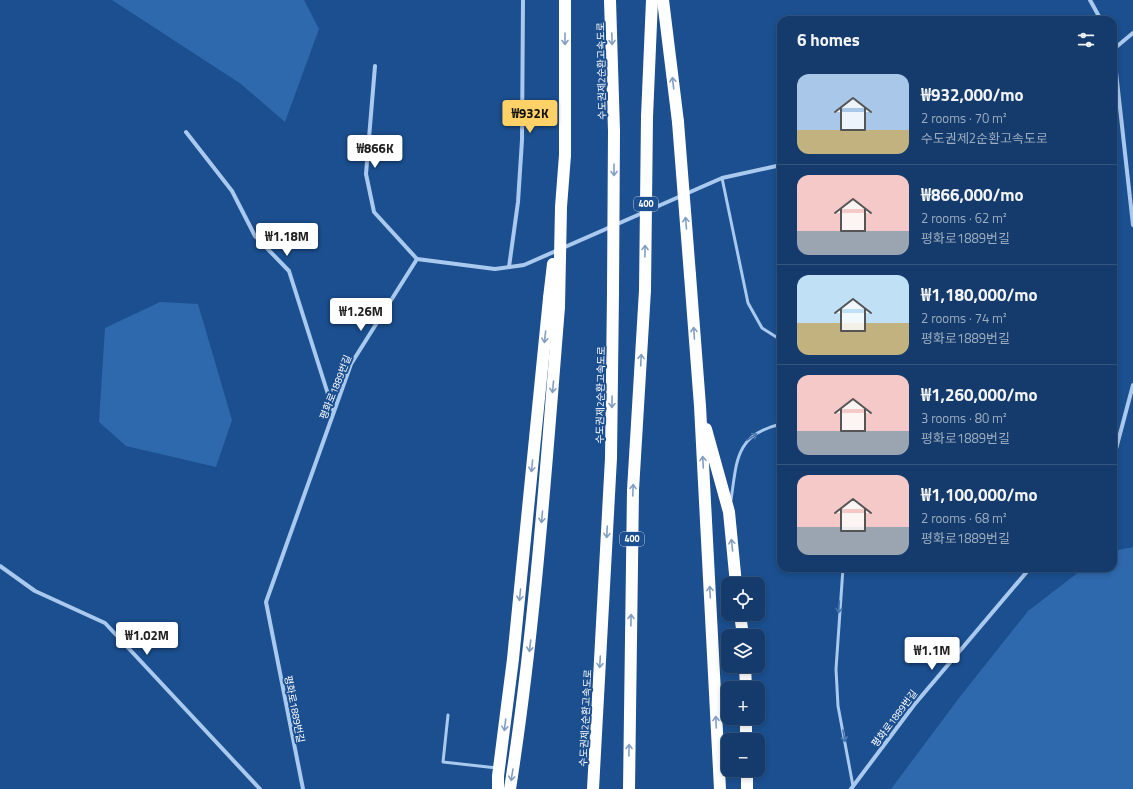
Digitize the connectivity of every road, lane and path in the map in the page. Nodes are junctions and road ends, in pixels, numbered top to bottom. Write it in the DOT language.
graph roads {
  1 [pos="523,0"];
  2 [pos="565,0"];
  3 [pos="610,0"];
  4 [pos="652,0"];
  5 [pos="663,0"];
  6 [pos="1090,0"];
  7 [pos="1099,16"];
  8 [pos="1133,33"];
  9 [pos="1117,44"];
  10 [pos="375,66"];
  11 [pos="1117,74"];
  12 [pos="186,132"];
  13 [pos="777,166"];
  14 [pos="722,178"];
  15 [pos="561,207"];
  16 [pos="1133,225"];
  17 [pos="417,260"];
  18 [pos="509,267"];
  19 [pos="777,337"];
  20 [pos="1133,386"];
  21 [pos="700,406"];
  22 [pos="333,411"];
  23 [pos="777,425"];
  24 [pos="1117,445"];
  25 [pos="729,512"];
  26 [pos="0,566"];
  27 [pos="843,572"];
  28 [pos="1027,572"];
  29 [pos="735,577"];
  30 [pos="448,715"];
  31 [pos="499,769"];
  32 [pos="746,777"];
  33 [pos="852,788"];
  34 [pos="260,789"];
  35 [pos="303,789"];
  36 [pos="498,789"];
  37 [pos="510,789"];
  38 [pos="593,789"];
  39 [pos="629,789"];
  40 [pos="720,789"];
  41 [pos="747,789"];
  1 -- 18 [label="street"];
  2 -- 15 [label="highway, one-way, bridge"];
  3 -- 38 [label="highway, 수도권제2순환고속도로 / 400, one-way, bridge"];
  39 -- 4 [label="highway, 400, one-way, bridge"];
  21 -- 5 [label="highway, one-way, bridge"];
  6 -- 7 [label="street"];
  8 -- 9 [label="street"];
  10 -- 17 [label="street"];
  11 -- 16 [label="street"];
  12 -- 22 [label="street"];
  13 -- 14 [label="street"];
  14 -- 18 [label="street"];
  14 -- 19 [label="lane"];
  15 -- 31 [label="highway, one-way, bridge"];
  15 -- 37 [label="highway, one-way, bridge"];
  17 -- 18 [label="street"];
  17 -- 22 [label="street, 평화로1889번길"];
  20 -- 24 [label="street"];
  21 -- 25 [label="highway"];
  40 -- 21 [label="highway, one-way"];
  22 -- 35 [label="street, 평화로1889번길"];
  25 -- 23 [label="lane, one-way"];
  29 -- 25 [label="highway, one-way"];
  26 -- 34 [label="street"];
  27 -- 33 [label="lane, one-way"];
  28 -- 33 [label="street, 평화로1889번길"];
  30 -- 31 [label="lane"];
  31 -- 36 [label="highway"];
  32 -- 41 [label="highway"];
}
